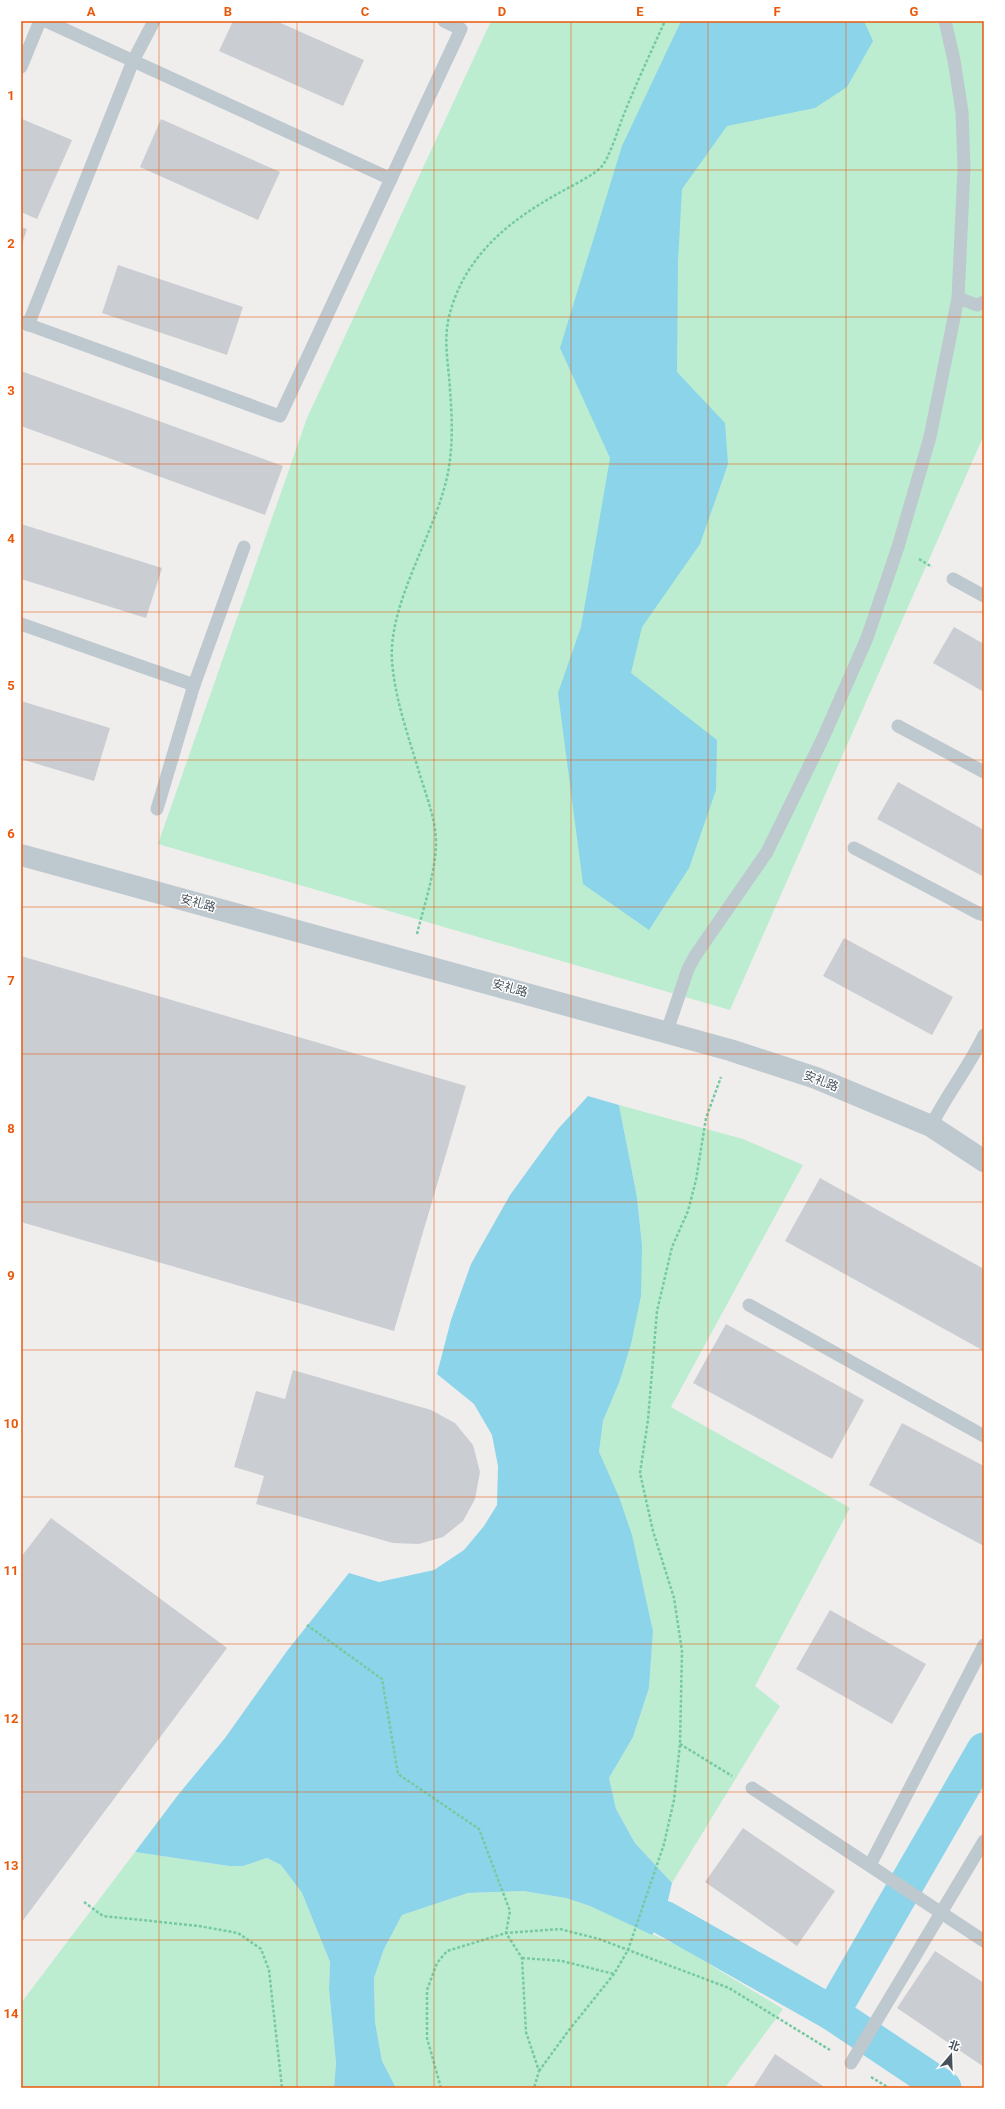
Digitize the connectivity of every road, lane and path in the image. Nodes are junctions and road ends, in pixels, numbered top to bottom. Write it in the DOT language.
graph roads {
  1 [pos="40,21"];
  2 [pos="46,21"];
  3 [pos="154,21"];
  4 [pos="444,21"];
  5 [pos="665,21"];
  6 [pos="945,21"];
  7 [pos="133,61"];
  8 [pos="21,67"];
  9 [pos="391,179"];
  10 [pos="958,298"];
  11 [pos="984,302"];
  12 [pos="24,324"];
  13 [pos="244,547"];
  14 [pos="898,547"];
  15 [pos="953,578"];
  16 [pos="984,596"];
  17 [pos="21,624"];
  18 [pos="194,685"];
  19 [pos="898,726"];
  20 [pos="984,772"];
  21 [pos="157,809"];
  22 [pos="854,848"];
  23 [pos="21,855"];
  24 [pos="984,915"];
  25 [pos="410,961"];
  26 [pos="667,1031"];
  27 [pos="984,1035"];
  28 [pos="730,1050"];
  29 [pos="931,1126"];
  30 [pos="984,1162"];
  31 [pos="749,1305"];
  32 [pos="984,1436"];
  33 [pos="307,1625"];
  34 [pos="984,1646"];
  35 [pos="680,1744"];
  36 [pos="752,1788"];
  37 [pos="984,1840"];
  38 [pos="870,1865"];
  39 [pos="84,1902"];
  40 [pos="941,1914"];
  41 [pos="506,1933"];
  42 [pos="984,1942"];
  43 [pos="628,1950"];
  44 [pos="522,1958"];
  45 [pos="614,1974"];
  46 [pos="850,2063"];
  47 [pos="539,2071"];
  48 [pos="282,2088"];
  49 [pos="441,2088"];
  50 [pos="534,2088"];
  1 -- 8 [label="lane"];
  2 -- 7 [label="lane"];
  3 -- 7 [label="lane"];
  4 -- 9 [label="lane"];
  5 -- 25 [label="path"];
  6 -- 10 [label="lane"];
  7 -- 9 [label="lane"];
  7 -- 12 [label="lane"];
  9 -- 12 [label="lane"];
  10 -- 11 [label="lane"];
  10 -- 14 [label="lane"];
  13 -- 18 [label="lane"];
  14 -- 15 [label="path"];
  14 -- 26 [label="lane"];
  15 -- 16 [label="lane"];
  17 -- 18 [label="lane"];
  18 -- 21 [label="lane"];
  19 -- 20 [label="lane"];
  22 -- 24 [label="lane"];
  23 -- 25 [label="street, 安礼路"];
  25 -- 26 [label="street, 安礼路"];
  26 -- 28 [label="street, 安礼路"];
  27 -- 29 [label="lane"];
  28 -- 29 [label="street, 安礼路"];
  28 -- 35 [label="path"];
  29 -- 30 [label="street, 安礼路"];
  31 -- 32 [label="lane"];
  33 -- 41 [label="path"];
  34 -- 38 [label="lane"];
  35 -- 36 [label="path"];
  35 -- 43 [label="path"];
  36 -- 38 [label="lane"];
  37 -- 40 [label="lane"];
  38 -- 40 [label="lane"];
  39 -- 48 [label="path"];
  40 -- 42 [label="lane"];
  40 -- 46 [label="lane"];
  41 -- 43 [label="path"];
  41 -- 44 [label="path"];
  41 -- 49 [label="path"];
  43 -- 45 [label="path"];
  43 -- 46 [label="path"];
  44 -- 45 [label="path"];
  44 -- 47 [label="path"];
  45 -- 47 [label="path"];
  47 -- 50 [label="path"];
}
